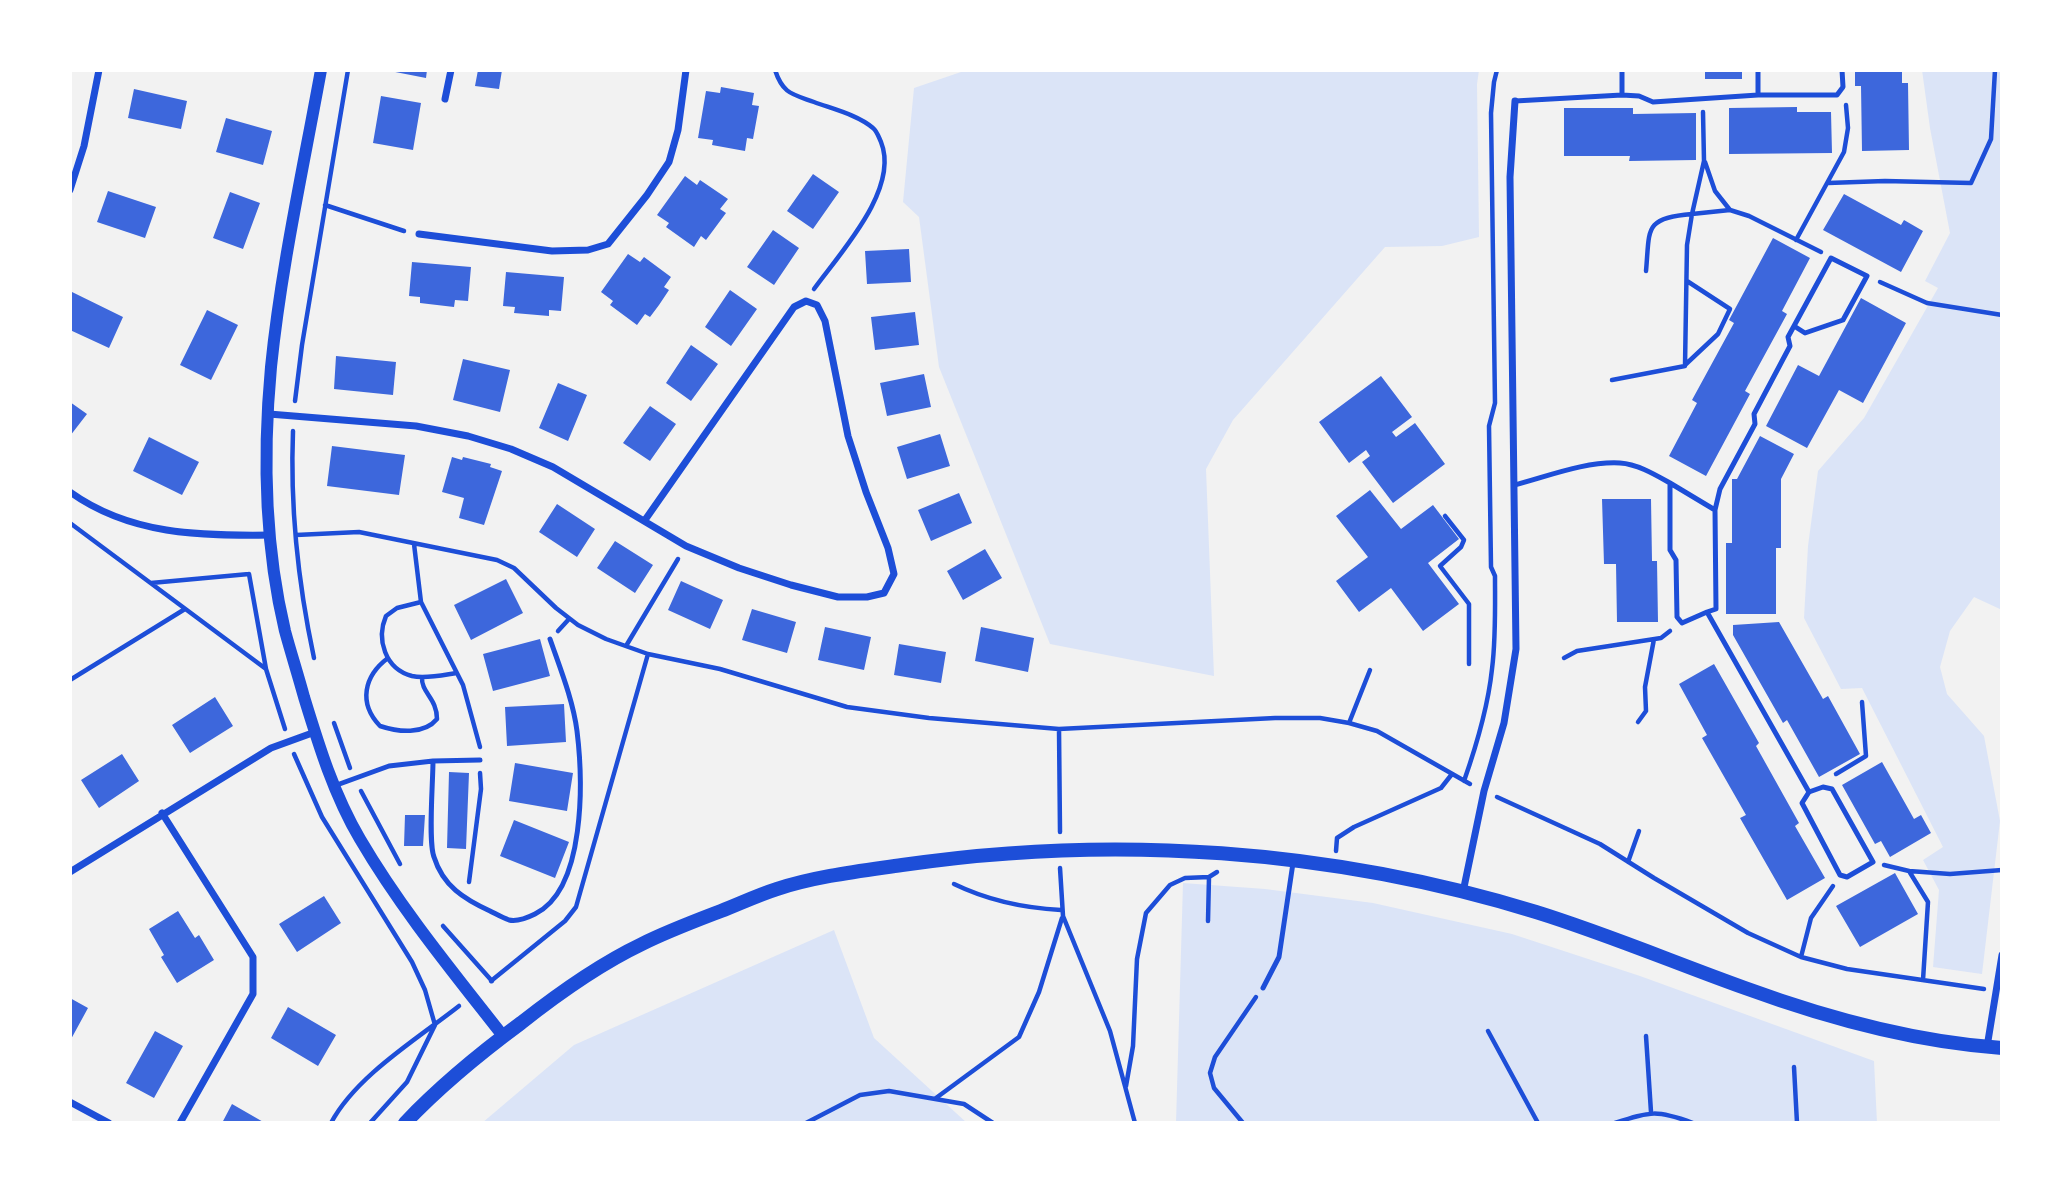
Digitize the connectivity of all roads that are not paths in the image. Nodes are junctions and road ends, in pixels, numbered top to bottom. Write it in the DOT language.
graph roads {
  1 [pos="99,70"];
  2 [pos="321,70"];
  3 [pos="451,70"];
  4 [pos="686,70"];
  5 [pos="1622,70"];
  6 [pos="1758,70"];
  7 [pos="1842,70"];
  8 [pos="1622,94"];
  9 [pos="1758,95"];
  10 [pos="445,99"];
  11 [pos="1515,101"];
  12 [pos="70,190"];
  13 [pos="419,234"];
  14 [pos="1794,326"];
  15 [pos="269,414"];
  16 [pos="1670,483"];
  17 [pos="1514,485"];
  18 [pos="70,492"];
  19 [pos="1715,510"];
  20 [pos="645,520"];
  21 [pos="271,535"];
  22 [pos="1707,612"];
  23 [pos="550,639"];
  24 [pos="315,732"];
  25 [pos="433,761"];
  26 [pos="480,761"];
  27 [pos="334,786"];
  28 [pos="1809,792"];
  29 [pos="162,813"];
  30 [pos="1293,860"];
  31 [pos="70,872"];
  32 [pos="1463,893"];
  33 [pos="2002,955"];
  34 [pos="1263,988"];
  35 [pos="503,1036"];
  36 [pos="1995,1047"];
  37 [pos="70,1102"];
  38 [pos="109,1123"];
  39 [pos="180,1123"];
  40 [pos="405,1123"];
  1 -- 12 [label="street"];
  2 -- 15 [label="street"];
  3 -- 10 [label="street"];
  4 -- 13 [label="street"];
  5 -- 8 [label="lane"];
  6 -- 9 [label="lane"];
  7 -- 9 [label="lane"];
  8 -- 9 [label="lane"];
  8 -- 11 [label="lane"];
  11 -- 17 [label="street"];
  14 -- 14 [label="lane"];
  14 -- 19 [label="lane"];
  15 -- 20 [label="street"];
  15 -- 21 [label="street"];
  16 -- 17 [label="lane"];
  16 -- 19 [label="lane"];
  16 -- 22 [label="lane"];
  17 -- 32 [label="street"];
  18 -- 21 [label="street"];
  19 -- 22 [label="lane"];
  20 -- 20 [label="street"];
  21 -- 24 [label="street"];
  22 -- 28 [label="lane"];
  23 -- 25 [label="lane"];
  24 -- 27 [label="street"];
  24 -- 29 [label="street"];
  25 -- 26 [label="lane"];
  25 -- 27 [label="lane"];
  27 -- 35 [label="street"];
  28 -- 28 [label="lane"];
  29 -- 31 [label="street"];
  29 -- 39 [label="street"];
  30 -- 32 [label="main road"];
  30 -- 34 [label="lane"];
  30 -- 35 [label="main road"];
  32 -- 36 [label="main road"];
  33 -- 36 [label="street"];
  35 -- 40 [label="main road"];
  37 -- 38 [label="street"];
}
